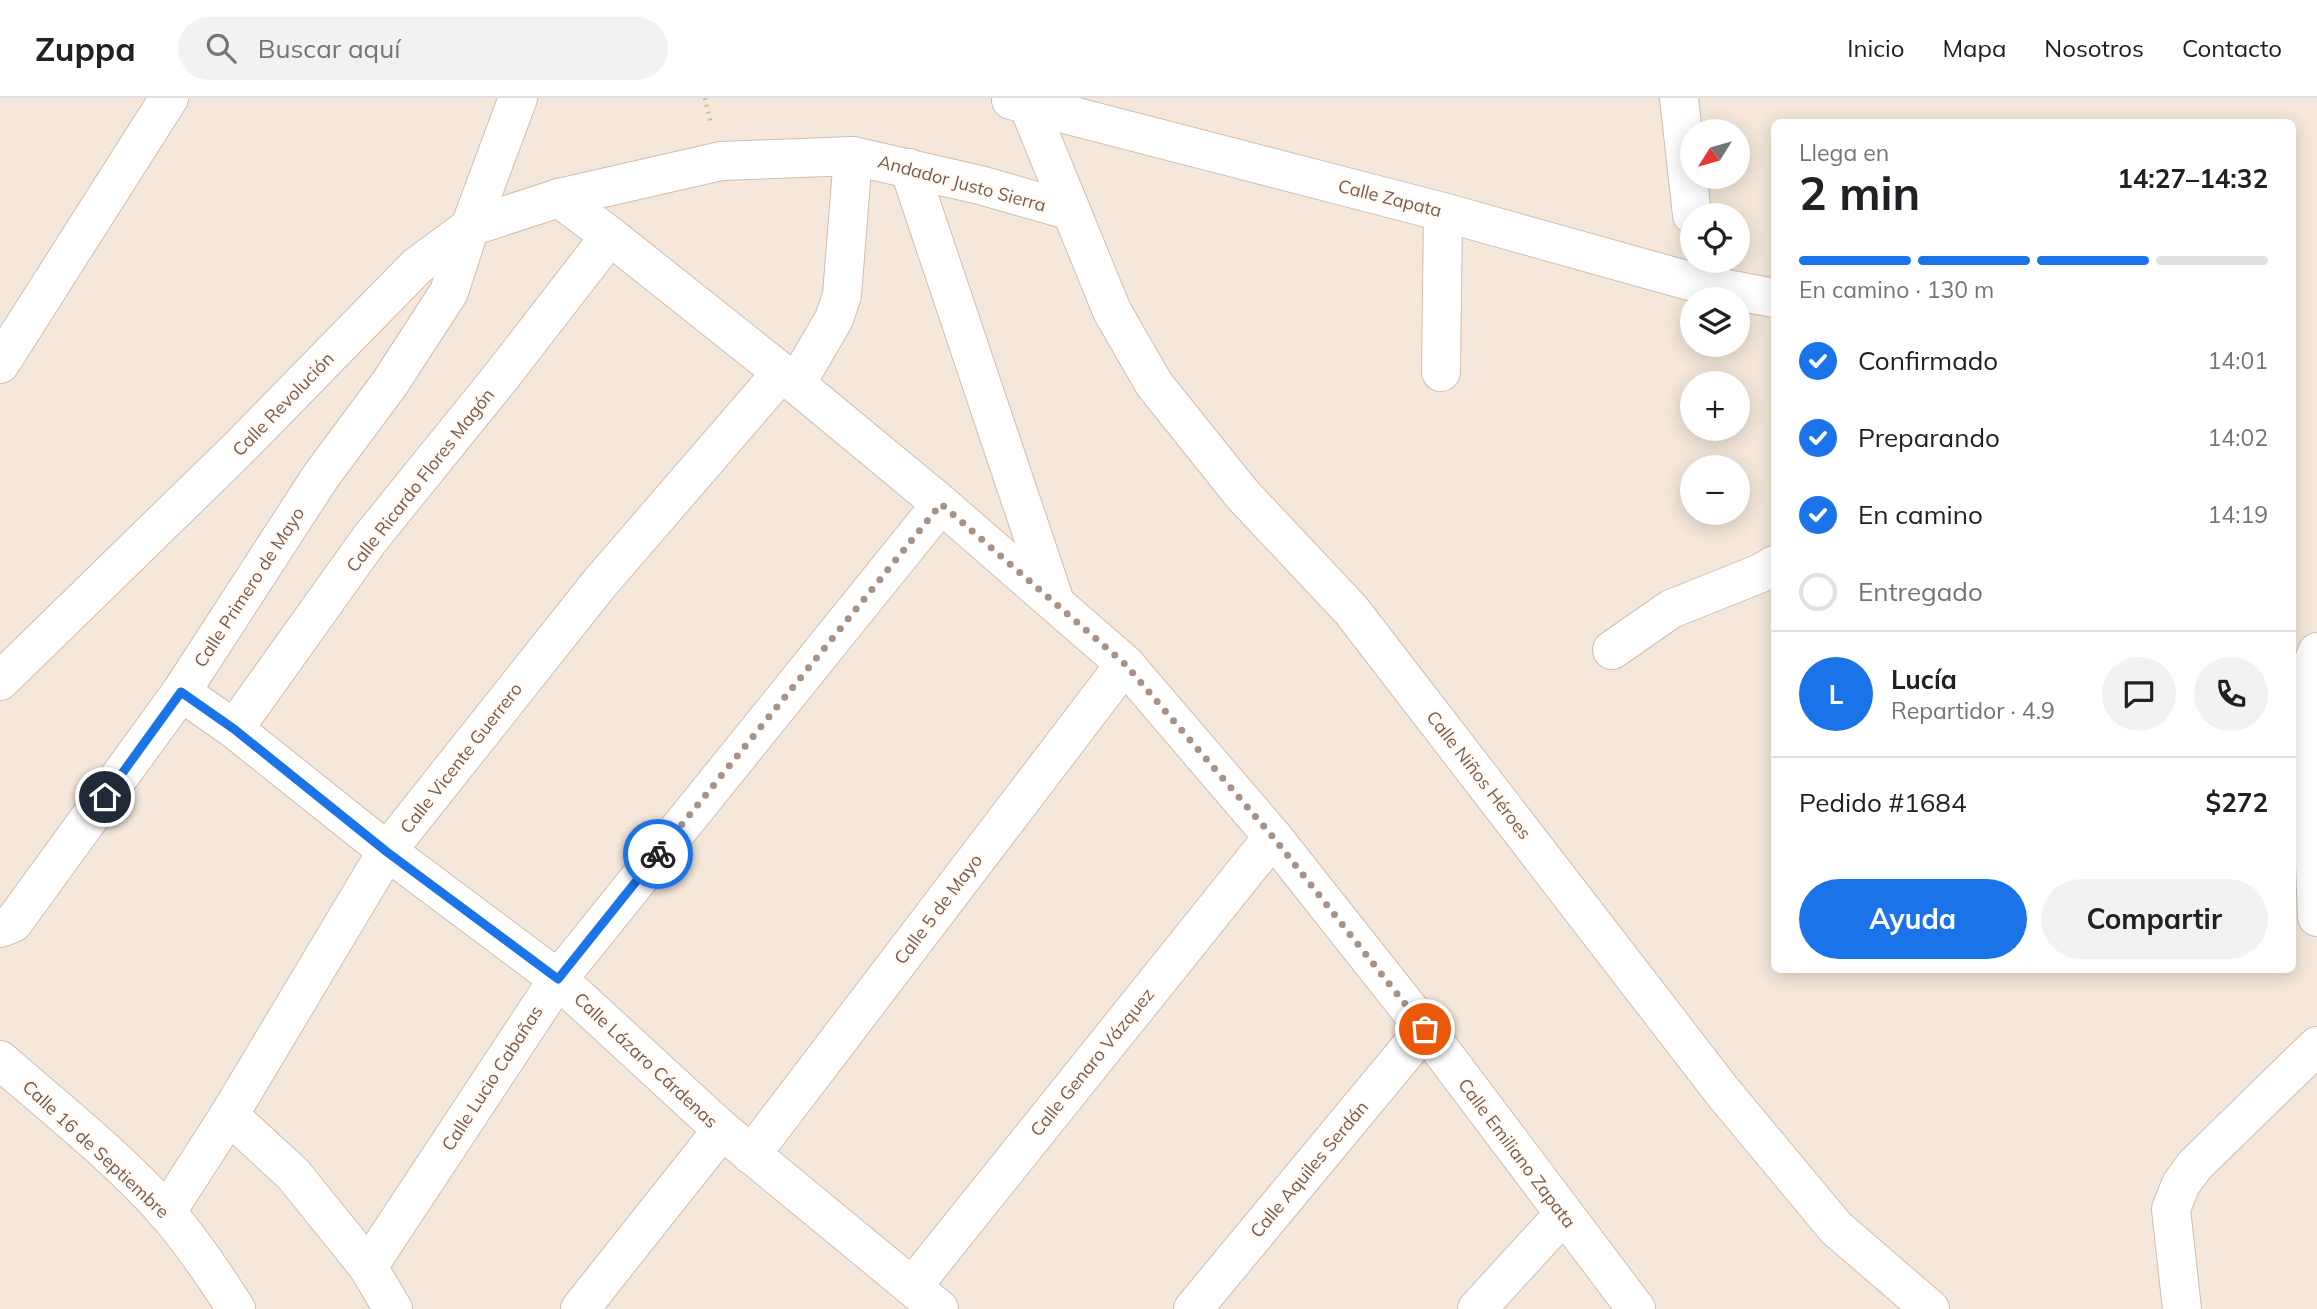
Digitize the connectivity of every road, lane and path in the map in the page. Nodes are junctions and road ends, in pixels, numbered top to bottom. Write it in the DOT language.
graph roads {
  1 [pos="169,98"];
  2 [pos="518,98"];
  3 [pos="1679,98"];
  4 [pos="1017,102"];
  5 [pos="853,156"];
  6 [pos="909,169"];
  7 [pos="559,198"];
  8 [pos="1691,203"];
  9 [pos="1071,211"];
  10 [pos="1443,212"];
  11 [pos="470,227"];
  12 [pos="610,236"];
  13 [pos="1680,268"];
  14 [pos="1702,273"];
  15 [pos="1771,297"];
  16 [pos="0,364"];
  17 [pos="1441,372"];
  18 [pos="789,378"];
  19 [pos="941,504"];
  20 [pos="1771,567"];
  21 [pos="1056,604"];
  22 [pos="1612,650"];
  23 [pos="2317,652"];
  24 [pos="1125,664"];
  25 [pos="0,681"];
  26 [pos="181,692"];
  27 [pos="234,729"];
  28 [pos="1273,837"];
  29 [pos="387,852"];
  30 [pos="2317,917"];
  31 [pos="4,935"];
  32 [pos="558,979"];
  33 [pos="1425,1029"];
  34 [pos="2317,1046"];
  35 [pos="0,1060"];
  36 [pos="229,1115"];
  37 [pos="722,1130"];
  38 [pos="751,1155"];
  39 [pos="166,1213"];
  40 [pos="1563,1215"];
  41 [pos="368,1267"];
  42 [pos="925,1298"];
  43 [pos="236,1309"];
  44 [pos="393,1309"];
  45 [pos="580,1309"];
  46 [pos="1193,1309"];
  47 [pos="1478,1309"];
  48 [pos="1636,1309"];
  49 [pos="1930,1309"];
  50 [pos="2182,1309"];
  1 -- 16 [label="street"];
  2 -- 11 [label="street"];
  3 -- 8 [label="street"];
  4 -- 9 [label="street, Calle Niños Héroes"];
  4 -- 10 [label="street, Calle Zapata"];
  5 -- 6 [label="street, Andador Justo Sierra"];
  5 -- 7 [label="street, Andador Justo Sierra"];
  5 -- 18 [label="street, Andador Justo Sierra"];
  6 -- 9 [label="street, Andador Justo Sierra"];
  6 -- 21 [label="street"];
  7 -- 11 [label="street"];
  7 -- 12 [label="street"];
  9 -- 49 [label="street, Calle Niños Héroes"];
  10 -- 13 [label="street, Calle Zapata"];
  10 -- 17 [label="street"];
  11 -- 25 [label="street, Calle Revolución"];
  11 -- 26 [label="street, Calle Primero de Mayo"];
  12 -- 18 [label="street, Calle Emiliano Zapata"];
  12 -- 27 [label="street, Calle Ricardo Flores Magón"];
  14 -- 15 [label="street, Calle Zapata"];
  18 -- 19 [label="street, Calle Emiliano Zapata"];
  18 -- 29 [label="street, Calle Vicente Guerrero"];
  19 -- 21 [label="street, Calle Emiliano Zapata"];
  19 -- 32 [label="street, Calle Lucio Cabañas"];
  20 -- 22 [label="street"];
  21 -- 24 [label="street, Calle Emiliano Zapata"];
  23 -- 30 [label="street"];
  24 -- 28 [label="street, Calle Emiliano Zapata"];
  24 -- 38 [label="street, Calle 5 de Mayo"];
  26 -- 27 [label="street, Calle Lázaro Cárdenas"];
  26 -- 31 [label="street, Calle Primero de Mayo"];
  27 -- 29 [label="street, Calle Lázaro Cárdenas"];
  28 -- 33 [label="street, Calle Emiliano Zapata"];
  28 -- 42 [label="street, Calle Genaro Vázquez"];
  29 -- 32 [label="street, Calle Lázaro Cárdenas"];
  29 -- 36 [label="street, Calle Vicente Guerrero"];
  32 -- 37 [label="street, Calle Lázaro Cárdenas"];
  32 -- 41 [label="street, Calle Lucio Cabañas"];
  33 -- 40 [label="street, Calle Emiliano Zapata"];
  33 -- 46 [label="street, Calle Aquiles Serdán"];
  34 -- 50 [label="street"];
  35 -- 39 [label="street, Calle 16 de Septiembre"];
  36 -- 39 [label="street, Calle Vicente Guerrero"];
  36 -- 41 [label="street"];
  37 -- 38 [label="street, Calle Lázaro Cárdenas"];
  37 -- 45 [label="street"];
  38 -- 42 [label="street, Calle Lázaro Cárdenas"];
  39 -- 43 [label="street, Calle 16 de Septiembre"];
  40 -- 47 [label="street"];
  40 -- 48 [label="street, Calle Emiliano Zapata"];
  41 -- 44 [label="street"];
}
